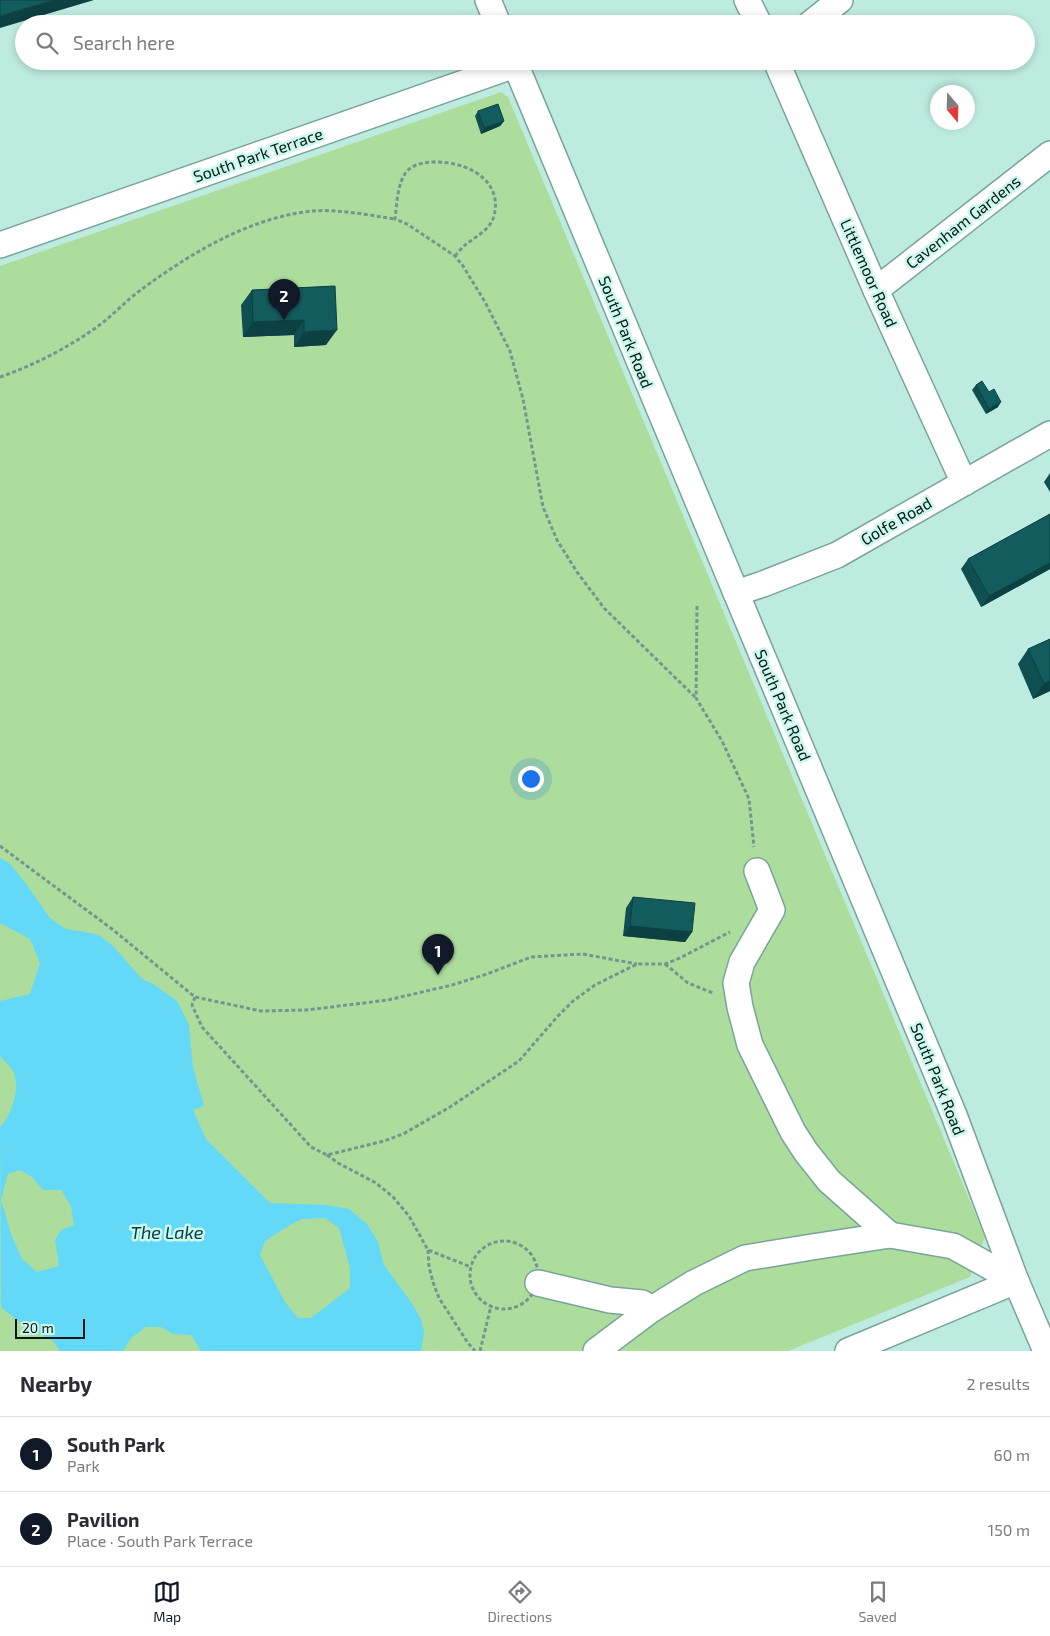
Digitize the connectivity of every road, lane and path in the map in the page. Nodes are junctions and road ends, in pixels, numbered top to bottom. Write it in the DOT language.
graph roads {
  1 [pos="488,0"];
  2 [pos="747,0"];
  3 [pos="840,0"];
  4 [pos="494,15"];
  5 [pos="754,15"];
  6 [pos="821,15"];
  7 [pos="494,70"];
  8 [pos="517,70"];
  9 [pos="780,70"];
  10 [pos="1050,154"];
  11 [pos="395,219"];
  12 [pos="0,245"];
  13 [pos="455,256"];
  14 [pos="876,290"];
  15 [pos="0,377"];
  16 [pos="1050,434"];
  17 [pos="964,483"];
  18 [pos="736,593"];
  19 [pos="697,606"];
  20 [pos="696,698"];
  21 [pos="0,846"];
  22 [pos="757,870"];
  23 [pos="758,935"];
  24 [pos="637,964"];
  25 [pos="665,964"];
  26 [pos="738,995"];
  27 [pos="195,997"];
  28 [pos="327,1155"];
  29 [pos="890,1235"];
  30 [pos="428,1250"];
  31 [pos="471,1267"];
  32 [pos="1016,1281"];
  33 [pos="538,1282"];
  34 [pos="491,1306"];
  35 [pos="652,1309"];
  36 [pos="475,1351"];
  37 [pos="480,1351"];
  38 [pos="596,1351"];
  39 [pos="848,1351"];
  40 [pos="1046,1351"];
  1 -- 4 [label="street"];
  2 -- 5 [label="street"];
  3 -- 6 [label="street"];
  7 -- 12 [label="street, South Park Terrace"];
  8 -- 18 [label="street, South Park Road"];
  9 -- 14 [label="street, Littlemoor Road"];
  10 -- 14 [label="street, Cavenham Gardens"];
  11 -- 13 [label="path"];
  11 -- 13 [label="path"];
  11 -- 15 [label="path"];
  13 -- 20 [label="path"];
  14 -- 17 [label="street, Littlemoor Road"];
  16 -- 17 [label="street, Golfe Road"];
  17 -- 18 [label="street, Golfe Road"];
  18 -- 32 [label="street, South Park Road"];
  19 -- 20 [label="path"];
  20 -- 22 [label="path"];
  21 -- 27 [label="path"];
  22 -- 23 [label="street"];
  23 -- 25 [label="path"];
  23 -- 26 [label="street"];
  24 -- 25 [label="path"];
  24 -- 27 [label="path"];
  24 -- 28 [label="path"];
  25 -- 26 [label="path"];
  26 -- 29 [label="street"];
  27 -- 28 [label="path"];
  28 -- 30 [label="path"];
  29 -- 32 [label="street"];
  29 -- 35 [label="street"];
  30 -- 31 [label="path"];
  30 -- 36 [label="path"];
  31 -- 33 [label="path"];
  31 -- 34 [label="path"];
  32 -- 39 [label="street"];
  32 -- 40 [label="street, South Park Road"];
  33 -- 34 [label="path"];
  33 -- 35 [label="street"];
  34 -- 37 [label="path"];
  35 -- 38 [label="street"];
}
